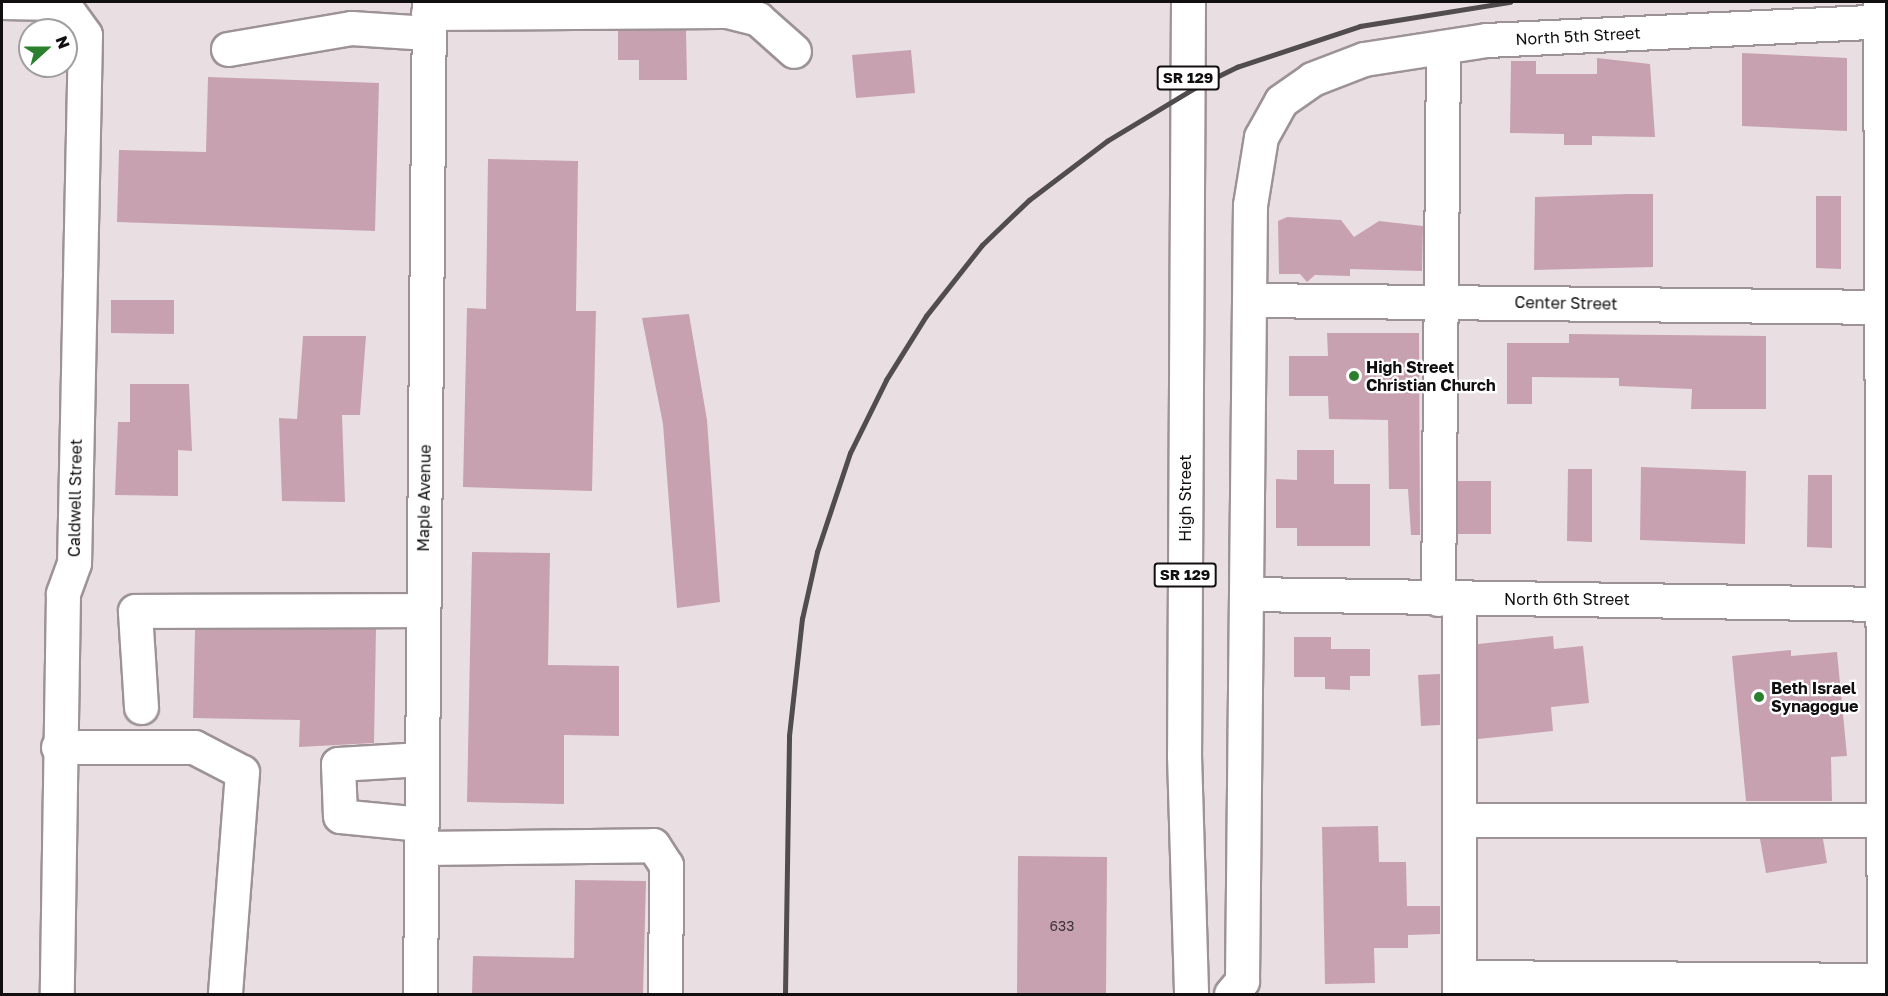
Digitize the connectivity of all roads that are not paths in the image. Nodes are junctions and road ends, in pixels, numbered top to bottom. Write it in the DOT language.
graph roads {
  1 [pos="1188,2"];
  2 [pos="2,3"];
  3 [pos="1882,15"];
  4 [pos="428,16"];
  5 [pos="1443,47"];
  6 [pos="228,49"];
  7 [pos="794,51"];
  8 [pos="1884,228"];
  9 [pos="1250,300"];
  10 [pos="1442,301"];
  11 [pos="1882,308"];
  12 [pos="1884,366"];
  13 [pos="1248,594"];
  14 [pos="1448,599"];
  15 [pos="1883,603"];
  16 [pos="423,610"];
  17 [pos="141,707"];
  18 [pos="58,747"];
  19 [pos="422,759"];
  20 [pos="1459,820"];
  21 [pos="1884,820"];
  22 [pos="421,836"];
  23 [pos="1885,870"];
  24 [pos="1885,914"];
  25 [pos="1459,986"];
  26 [pos="1884,987"];
  27 [pos="57,994"];
  28 [pos="225,994"];
  29 [pos="420,994"];
  30 [pos="665,994"];
  31 [pos="1191,994"];
  32 [pos="1231,994"];
  1 -- 31 [label="main road, High Street / SR 129"];
  2 -- 18 [label="main road, Caldwell Street"];
  3 -- 5 [label="main road, North 5th Street"];
  3 -- 8 [label="main road"];
  4 -- 6 [label="main road"];
  4 -- 7 [label="main road"];
  4 -- 16 [label="main road, Maple Avenue"];
  5 -- 9 [label="main road, North 5th Street"];
  5 -- 10 [label="main road"];
  8 -- 11 [label="main road"];
  9 -- 10 [label="main road, Center Street"];
  9 -- 13 [label="main road"];
  10 -- 11 [label="main road, Center Street"];
  10 -- 14 [label="main road"];
  11 -- 12 [label="main road"];
  12 -- 15 [label="main road"];
  13 -- 14 [label="main road, North 6th Street"];
  13 -- 32 [label="main road"];
  14 -- 15 [label="main road, North 6th Street"];
  14 -- 20 [label="main road"];
  15 -- 21 [label="main road"];
  16 -- 17 [label="main road"];
  16 -- 19 [label="main road, Maple Avenue"];
  18 -- 27 [label="main road, Caldwell Street"];
  18 -- 28 [label="main road"];
  19 -- 22 [label="main road, Maple Avenue"];
  19 -- 22 [label="main road"];
  20 -- 21 [label="main road"];
  20 -- 25 [label="main road"];
  21 -- 23 [label="main road"];
  22 -- 29 [label="main road, Maple Avenue"];
  22 -- 30 [label="main road"];
  23 -- 24 [label="main road"];
  24 -- 26 [label="main road"];
  25 -- 26 [label="main road"];
}
